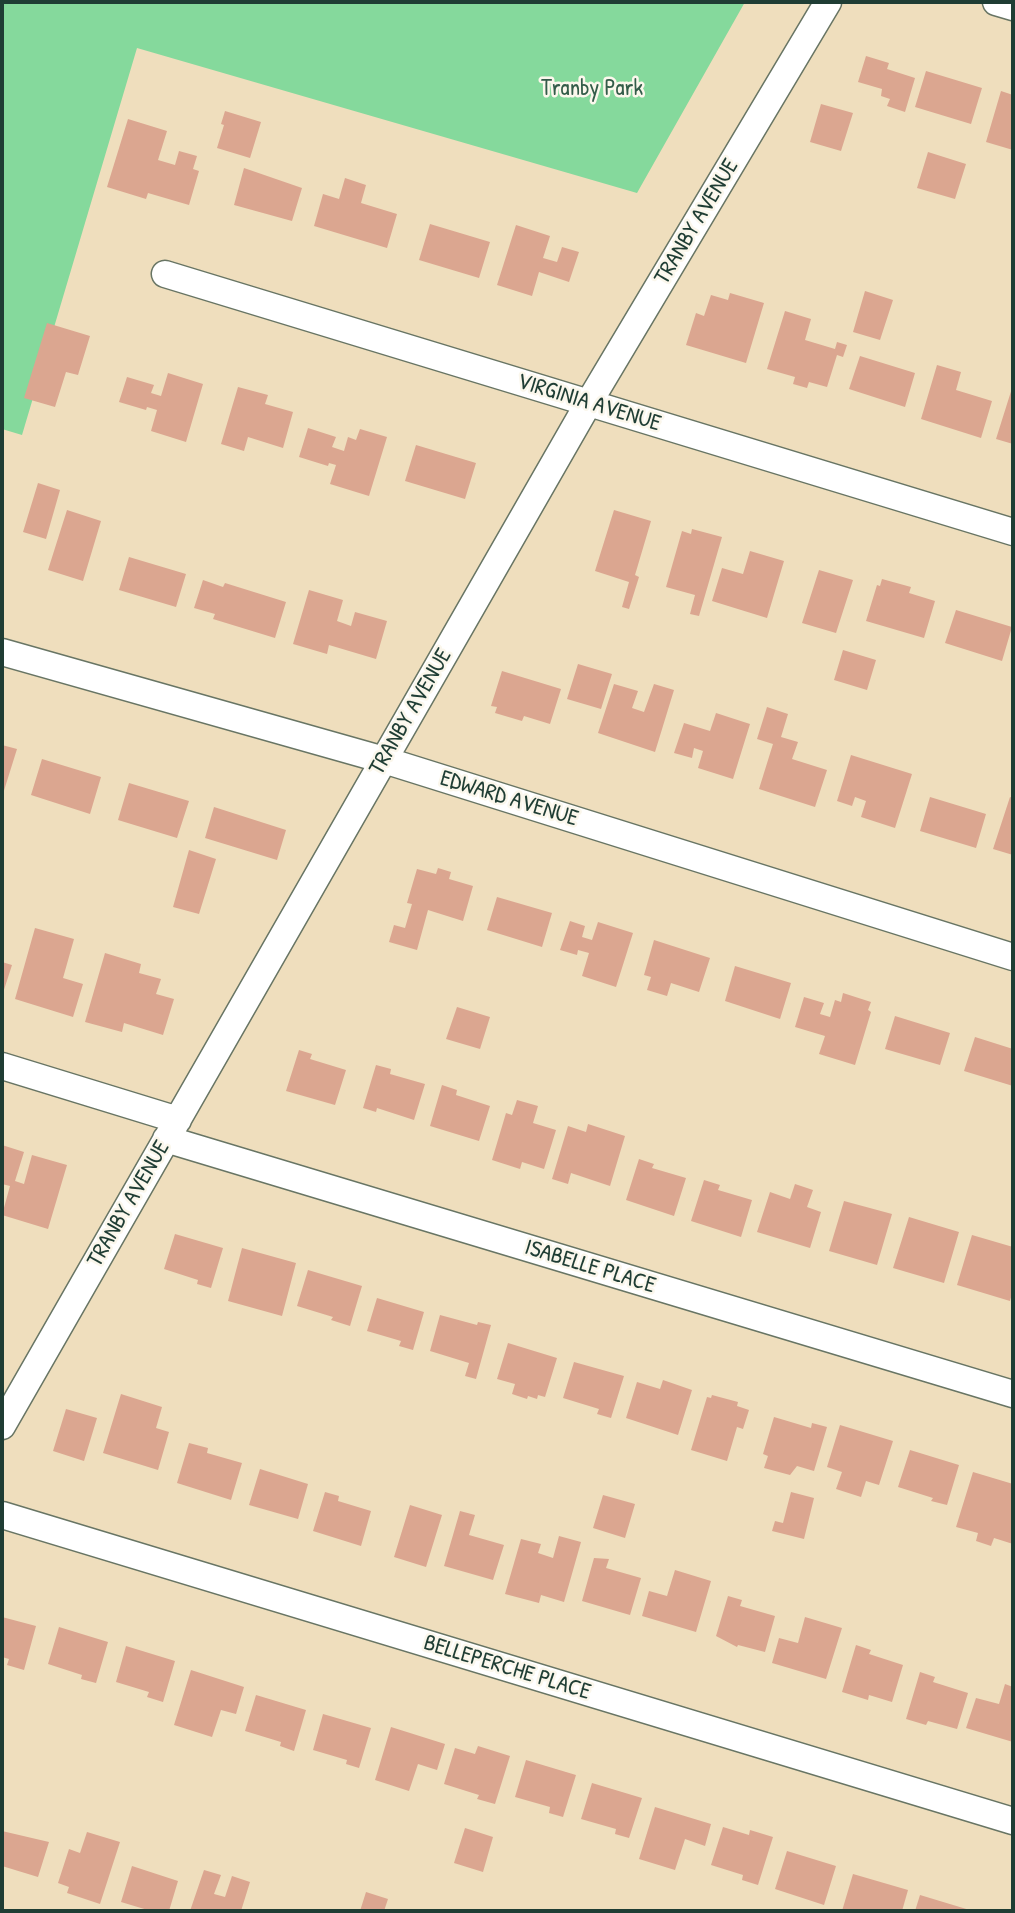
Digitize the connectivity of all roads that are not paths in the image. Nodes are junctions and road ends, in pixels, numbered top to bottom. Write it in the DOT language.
graph roads {
  1 [pos="828,2"];
  2 [pos="996,2"];
  3 [pos="1013,7"];
  4 [pos="166,274"];
  5 [pos="588,404"];
  6 [pos="1013,532"];
  7 [pos="2,652"];
  8 [pos="384,760"];
  9 [pos="1013,957"];
  10 [pos="2,1066"];
  11 [pos="172,1130"];
  12 [pos="1013,1394"];
  13 [pos="2,1426"];
  14 [pos="2,1515"];
  15 [pos="1013,1821"];
  1 -- 5 [label="street, TRANBY AVENUE"];
  2 -- 3 [label="street"];
  4 -- 5 [label="street, VIRGINIA AVENUE"];
  5 -- 6 [label="street, VIRGINIA AVENUE"];
  5 -- 8 [label="street, TRANBY AVENUE"];
  7 -- 8 [label="street, EDWARD AVENUE"];
  8 -- 9 [label="street, EDWARD AVENUE"];
  8 -- 11 [label="street, TRANBY AVENUE"];
  10 -- 11 [label="street, ISABELLE PLACE"];
  11 -- 12 [label="street, ISABELLE PLACE"];
  11 -- 13 [label="street, TRANBY AVENUE"];
  14 -- 15 [label="street, BELLEPERCHE PLACE"];
}
